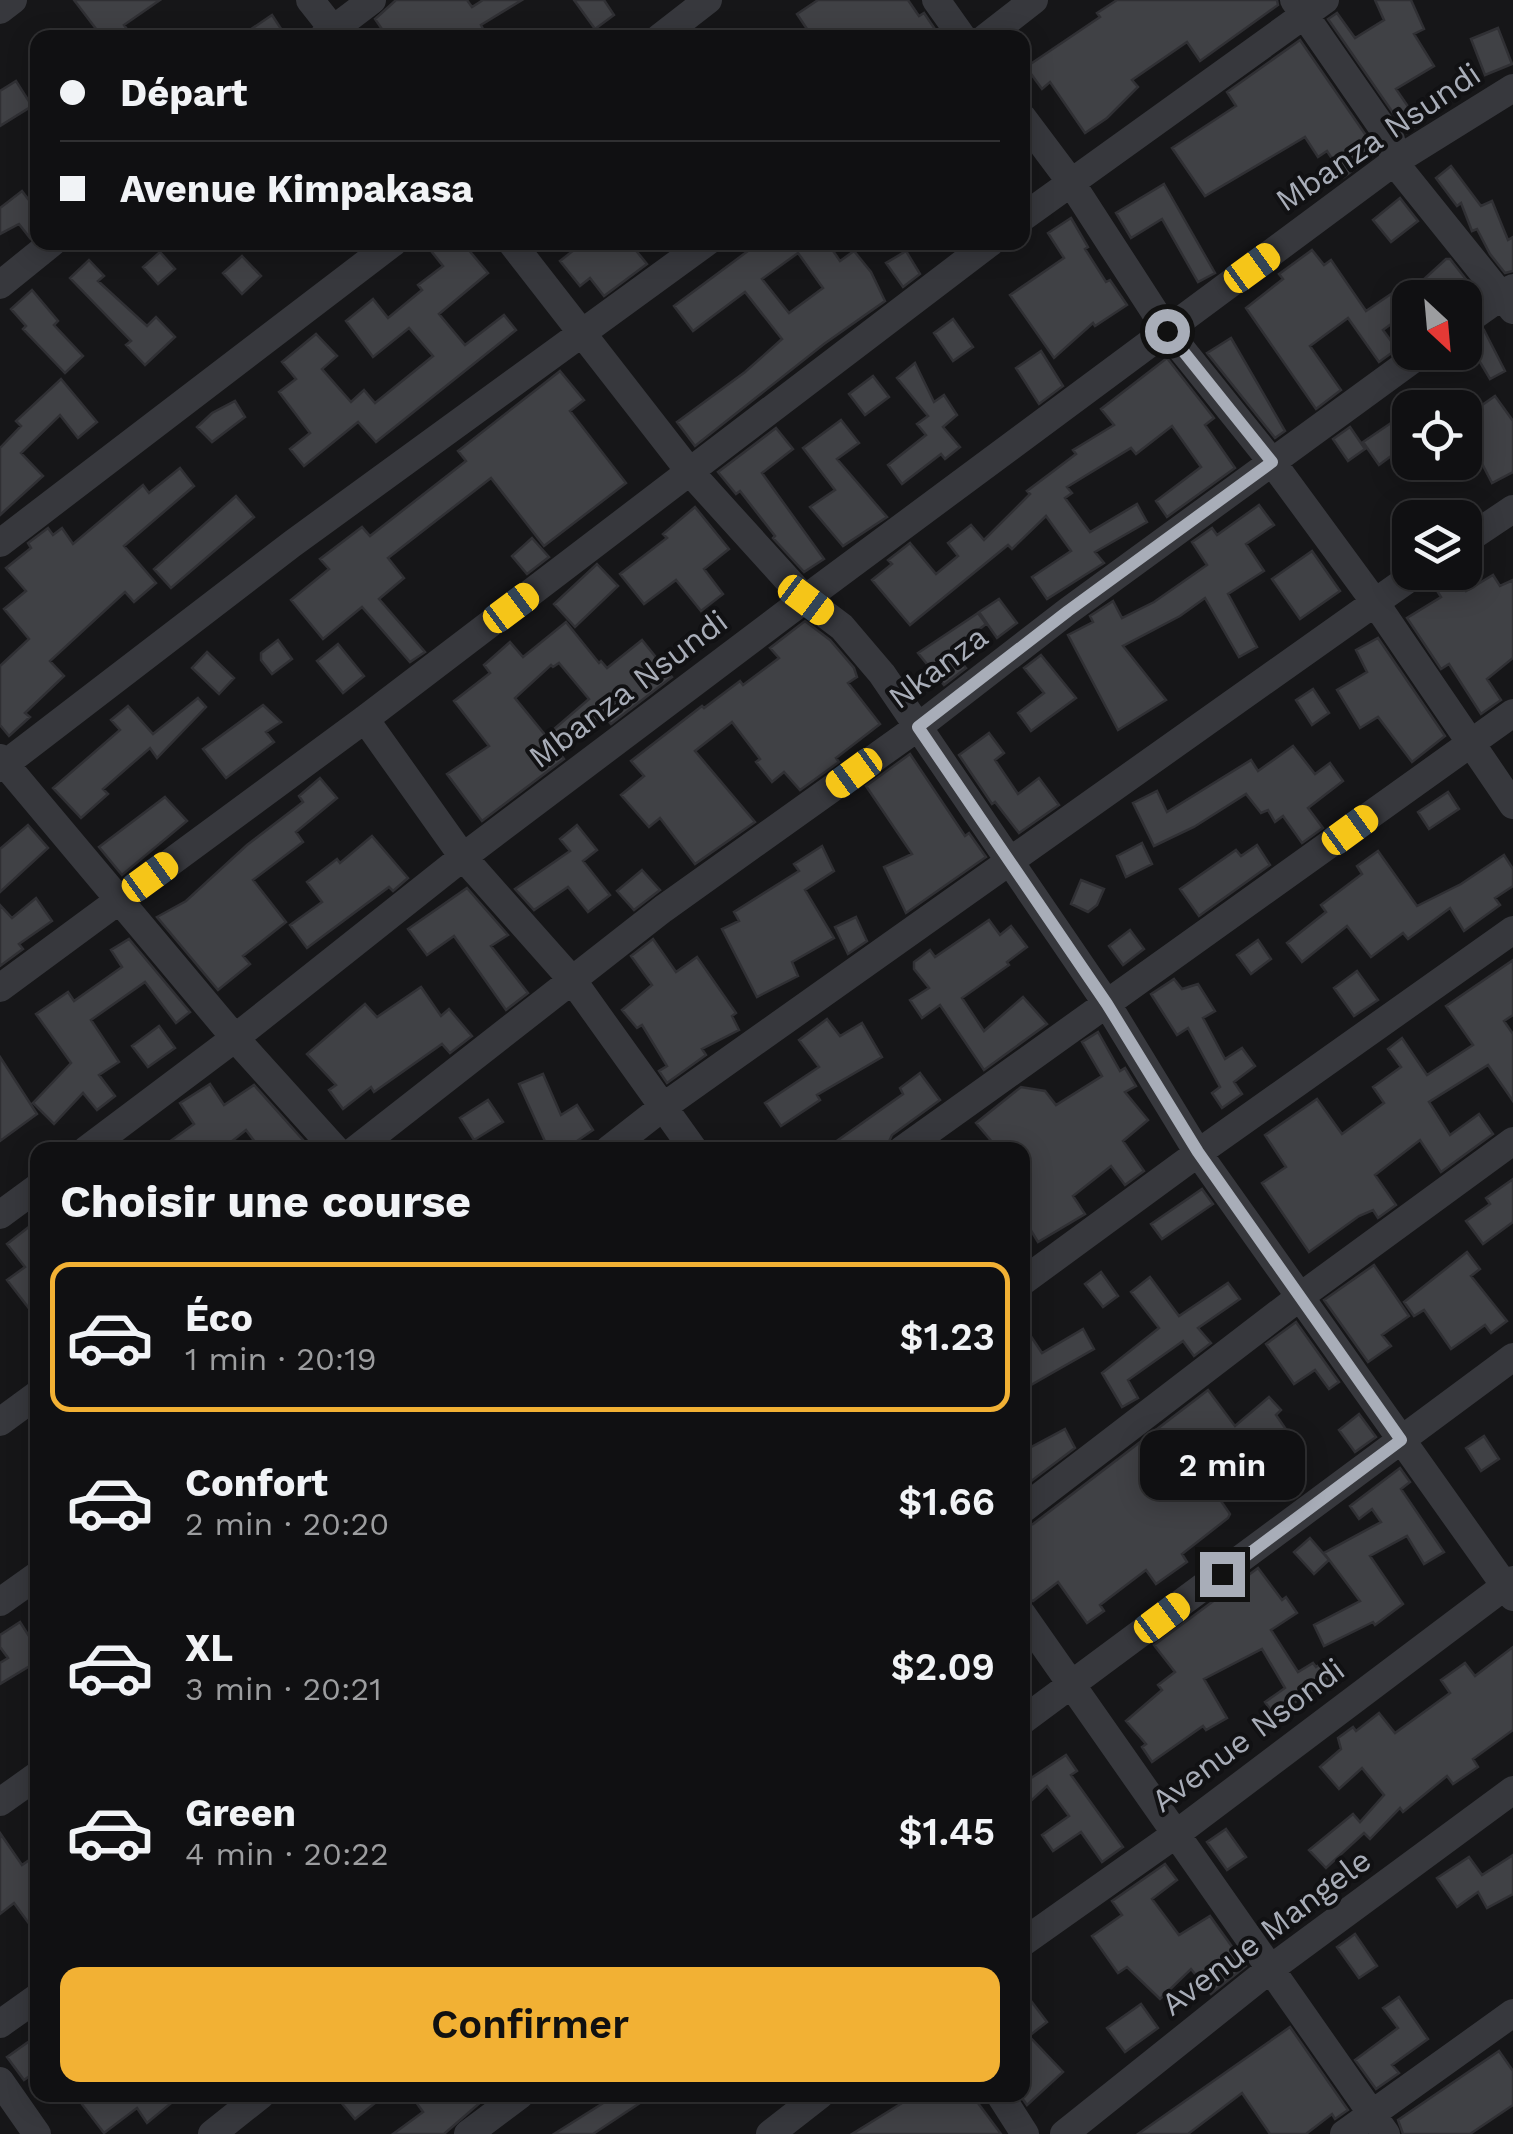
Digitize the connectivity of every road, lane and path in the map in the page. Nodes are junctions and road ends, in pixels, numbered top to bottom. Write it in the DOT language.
graph roads {
  1 [pos="13,0"];
  2 [pos="310,0"];
  3 [pos="372,0"];
  4 [pos="708,0"];
  5 [pos="936,0"];
  6 [pos="1034,0"];
  7 [pos="1307,5"];
  8 [pos="0,10"];
  9 [pos="329,30"];
  10 [pos="338,30"];
  11 [pos="669,30"];
  12 [pos="957,30"];
  13 [pos="995,30"];
  14 [pos="1513,88"];
  15 [pos="1030,128"];
  16 [pos="1394,162"];
  17 [pos="1070,181"];
  18 [pos="1030,212"];
  19 [pos="43,250"];
  20 [pos="384,250"];
  21 [pos="517,250"];
  22 [pos="697,250"];
  23 [pos="980,250"];
  24 [pos="0,285"];
  25 [pos="1510,298"];
  26 [pos="1482,313"];
  27 [pos="1167,331"];
  28 [pos="582,335"];
  29 [pos="1399,370"];
  30 [pos="1272,462"];
  31 [pos="690,472"];
  32 [pos="1513,510"];
  33 [pos="1482,530"];
  34 [pos="0,544"];
  35 [pos="1392,589"];
  36 [pos="806,600"];
  37 [pos="1374,601"];
  38 [pos="1513,713"];
  39 [pos="365,720"];
  40 [pos="918,727"];
  41 [pos="1470,743"];
  42 [pos="2,763"];
  43 [pos="1513,805"];
  44 [pos="463,858"];
  45 [pos="1012,862"];
  46 [pos="120,900"];
  47 [pos="1513,930"];
  48 [pos="573,982"];
  49 [pos="0,988"];
  50 [pos="1107,1004"];
  51 [pos="235,1038"];
  52 [pos="664,1107"];
  53 [pos="1513,1141"];
  54 [pos="97,1142"];
  55 [pos="329,1142"];
  56 [pos="365,1142"];
  57 [pos="618,1142"];
  58 [pos="688,1142"];
  59 [pos="913,1142"];
  60 [pos="1198,1152"];
  61 [pos="30,1193"];
  62 [pos="0,1215"];
  63 [pos="1030,1276"];
  64 [pos="1301,1296"];
  65 [pos="1513,1357"];
  66 [pos="30,1400"];
  67 [pos="0,1422"];
  68 [pos="1401,1440"];
  69 [pos="1030,1504"];
  70 [pos="30,1581"];
  71 [pos="1510,1588"];
  72 [pos="0,1602"];
  73 [pos="1030,1625"];
  74 [pos="1073,1684"];
  75 [pos="1030,1715"];
  76 [pos="30,1781"];
  77 [pos="1513,1790"];
  78 [pos="0,1802"];
  79 [pos="1176,1834"];
  80 [pos="1030,1937"];
  81 [pos="1269,1970"];
  82 [pos="30,2003"];
  83 [pos="1513,2013"];
  84 [pos="0,2024"];
  85 [pos="0,2080"];
  86 [pos="252,2102"];
  87 [pos="511,2102"];
  88 [pos="811,2102"];
  89 [pos="1004,2102"];
  90 [pos="1378,2123"];
  91 [pos="36,2134"];
  92 [pos="212,2134"];
  93 [pos="468,2134"];
  94 [pos="770,2134"];
  95 [pos="1025,2134"];
  96 [pos="1064,2134"];
  97 [pos="1344,2134"];
  1 -- 8 [label="street"];
  2 -- 9 [label="street"];
  3 -- 10 [label="street"];
  4 -- 11 [label="street"];
  5 -- 12 [label="street"];
  6 -- 13 [label="street"];
  7 -- 16 [label="street"];
  7 -- 17 [label="street"];
  14 -- 16 [label="street, Mbanza Nsundi"];
  15 -- 17 [label="street"];
  16 -- 25 [label="street"];
  16 -- 27 [label="street, Mbanza Nsundi"];
  17 -- 18 [label="street"];
  17 -- 27 [label="street"];
  19 -- 24 [label="street"];
  20 -- 34 [label="street"];
  21 -- 28 [label="street"];
  22 -- 28 [label="street"];
  23 -- 31 [label="street"];
  25 -- 26 [label="street"];
  27 -- 30 [label="street"];
  27 -- 36 [label="street, Mbanza Nsundi"];
  28 -- 31 [label="street"];
  28 -- 42 [label="street"];
  29 -- 30 [label="street, Nkanza"];
  30 -- 37 [label="street"];
  30 -- 40 [label="street, Nkanza"];
  31 -- 36 [label="street"];
  31 -- 39 [label="street"];
  32 -- 33 [label="street"];
  35 -- 37 [label="street"];
  36 -- 40 [label="street"];
  36 -- 44 [label="street, Mbanza Nsundi"];
  37 -- 41 [label="street"];
  37 -- 45 [label="street"];
  38 -- 41 [label="street"];
  39 -- 44 [label="street"];
  39 -- 46 [label="street"];
  40 -- 45 [label="street"];
  40 -- 48 [label="street, Nkanza"];
  41 -- 43 [label="street"];
  41 -- 50 [label="street"];
  42 -- 46 [label="street"];
  44 -- 48 [label="street"];
  44 -- 51 [label="street, Mbanza Nsundi"];
  45 -- 50 [label="street"];
  45 -- 52 [label="street"];
  46 -- 49 [label="street"];
  46 -- 51 [label="street"];
  47 -- 60 [label="street"];
  48 -- 52 [label="street"];
  48 -- 56 [label="street, Nkanza"];
  50 -- 59 [label="street"];
  50 -- 60 [label="street"];
  51 -- 54 [label="street, Mbanza Nsundi"];
  51 -- 55 [label="street"];
  52 -- 57 [label="street"];
  52 -- 58 [label="street"];
  53 -- 64 [label="street"];
  60 -- 63 [label="street"];
  60 -- 64 [label="street"];
  61 -- 62 [label="street"];
  64 -- 68 [label="street"];
  64 -- 69 [label="street"];
  65 -- 68 [label="street"];
  66 -- 67 [label="street"];
  68 -- 71 [label="street"];
  68 -- 74 [label="street"];
  70 -- 72 [label="street"];
  71 -- 79 [label="street, Avenue Nsondi"];
  73 -- 74 [label="street"];
  74 -- 75 [label="street"];
  74 -- 79 [label="street"];
  76 -- 78 [label="street"];
  77 -- 81 [label="street, Avenue Mangele"];
  79 -- 80 [label="street, Avenue Nsondi"];
  79 -- 81 [label="street"];
  81 -- 90 [label="street"];
  81 -- 96 [label="street, Avenue Mangele"];
  82 -- 84 [label="street"];
  83 -- 90 [label="street"];
  85 -- 91 [label="street"];
  86 -- 92 [label="street"];
  87 -- 93 [label="street"];
  88 -- 94 [label="street"];
  89 -- 95 [label="street"];
  90 -- 97 [label="street"];
}
